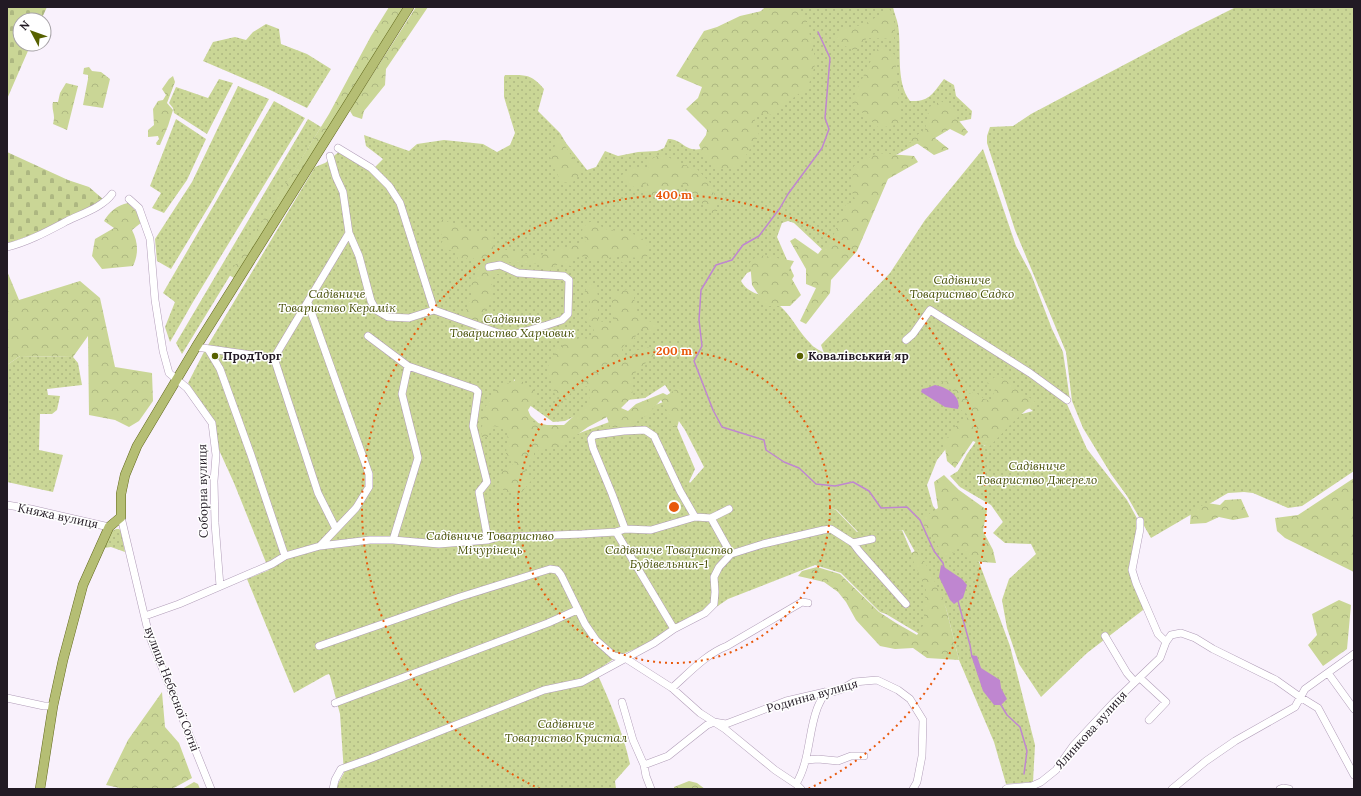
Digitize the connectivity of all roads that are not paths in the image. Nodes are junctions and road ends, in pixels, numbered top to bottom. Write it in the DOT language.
graph roads {
  1 [pos="409,7"];
  2 [pos="338,148"];
  3 [pos="330,156"];
  4 [pos="112,194"];
  5 [pos="129,199"];
  6 [pos="349,233"];
  7 [pos="7,247"];
  8 [pos="489,267"];
  9 [pos="308,303"];
  10 [pos="434,310"];
  11 [pos="368,336"];
  12 [pos="906,340"];
  13 [pos="196,347"];
  14 [pos="208,349"];
  15 [pos="274,358"];
  16 [pos="408,366"];
  17 [pos="176,380"];
  18 [pos="1067,400"];
  19 [pos="7,505"];
  20 [pos="729,509"];
  21 [pos="121,517"];
  22 [pos="695,517"];
  23 [pos="711,518"];
  24 [pos="1140,522"];
  25 [pos="109,527"];
  26 [pos="336,529"];
  27 [pos="625,529"];
  28 [pos="616,532"];
  29 [pos="872,539"];
  30 [pos="393,540"];
  31 [pos="488,540"];
  32 [pos="853,544"];
  33 [pos="320,546"];
  34 [pos="731,554"];
  35 [pos="285,556"];
  36 [pos="220,586"];
  37 [pos="808,603"];
  38 [pos="906,604"];
  39 [pos="577,610"];
  40 [pos="145,616"];
  41 [pos="674,630"];
  42 [pos="1104,636"];
  43 [pos="1166,642"];
  44 [pos="319,646"];
  45 [pos="1354,654"];
  46 [pos="625,658"];
  47 [pos="1328,673"];
  48 [pos="1138,680"];
  49 [pos="672,688"];
  50 [pos="825,692"];
  51 [pos="7,698"];
  52 [pos="1300,698"];
  53 [pos="622,702"];
  54 [pos="335,703"];
  55 [pos="53,706"];
  56 [pos="1354,709"];
  57 [pos="1149,720"];
  58 [pos="714,722"];
  59 [pos="864,756"];
  60 [pos="806,760"];
  61 [pos="644,765"];
  62 [pos="1354,775"];
  63 [pos="798,786"];
  64 [pos="1007,788"];
  65 [pos="40,789"];
  66 [pos="211,789"];
  67 [pos="333,789"];
  68 [pos="651,789"];
  69 [pos="913,789"];
  70 [pos="1172,789"];
  71 [pos="1280,789"];
  72 [pos="1289,789"];
  1 -- 13 [label="main road"];
  2 -- 10 [label="street"];
  3 -- 6 [label="street"];
  4 -- 7 [label="street"];
  5 -- 17 [label="street, Соборна вулиця"];
  6 -- 9 [label="street"];
  6 -- 10 [label="street"];
  8 -- 10 [label="street"];
  9 -- 15 [label="street"];
  9 -- 26 [label="street"];
  11 -- 16 [label="street"];
  12 -- 18 [label="street"];
  13 -- 14 [label="street"];
  13 -- 17 [label="main road"];
  14 -- 15 [label="street"];
  14 -- 35 [label="street"];
  15 -- 26 [label="street"];
  16 -- 30 [label="street"];
  16 -- 31 [label="street"];
  17 -- 21 [label="main road"];
  17 -- 36 [label="street, Соборна вулиця"];
  19 -- 25 [label="street, Княжа вулиця"];
  20 -- 23 [label="street"];
  21 -- 25 [label="main road"];
  21 -- 40 [label="street, вулиця Небесної Сотні"];
  22 -- 23 [label="street"];
  22 -- 27 [label="street"];
  22 -- 27 [label="street"];
  23 -- 34 [label="street"];
  24 -- 43 [label="street"];
  25 -- 55 [label="main road"];
  26 -- 33 [label="street"];
  27 -- 28 [label="street"];
  28 -- 31 [label="street"];
  28 -- 41 [label="street"];
  29 -- 32 [label="street"];
  30 -- 31 [label="street"];
  30 -- 33 [label="street"];
  32 -- 34 [label="street"];
  32 -- 38 [label="street"];
  33 -- 35 [label="street"];
  34 -- 41 [label="street"];
  35 -- 36 [label="street"];
  36 -- 40 [label="street"];
  37 -- 49 [label="street"];
  39 -- 44 [label="street"];
  39 -- 46 [label="street"];
  39 -- 54 [label="street"];
  40 -- 66 [label="street, вулиця Небесної Сотні"];
  41 -- 46 [label="street"];
  42 -- 48 [label="street"];
  43 -- 48 [label="street, Ялинкова вулиця"];
  43 -- 52 [label="street"];
  45 -- 47 [label="street"];
  46 -- 49 [label="street"];
  46 -- 67 [label="street"];
  47 -- 52 [label="street"];
  47 -- 56 [label="street"];
  48 -- 57 [label="street"];
  48 -- 64 [label="street, Ялинкова вулиця"];
  49 -- 58 [label="street"];
  50 -- 58 [label="street, Родинна вулиця"];
  50 -- 60 [label="street"];
  50 -- 69 [label="street, Родинна вулиця"];
  51 -- 55 [label="street"];
  52 -- 62 [label="street"];
  52 -- 70 [label="street"];
  53 -- 61 [label="street"];
  55 -- 65 [label="main road"];
  58 -- 61 [label="street"];
  58 -- 63 [label="street"];
  59 -- 60 [label="street"];
  60 -- 63 [label="street"];
  61 -- 68 [label="street"];
  71 -- 72 [label="street"];
}
